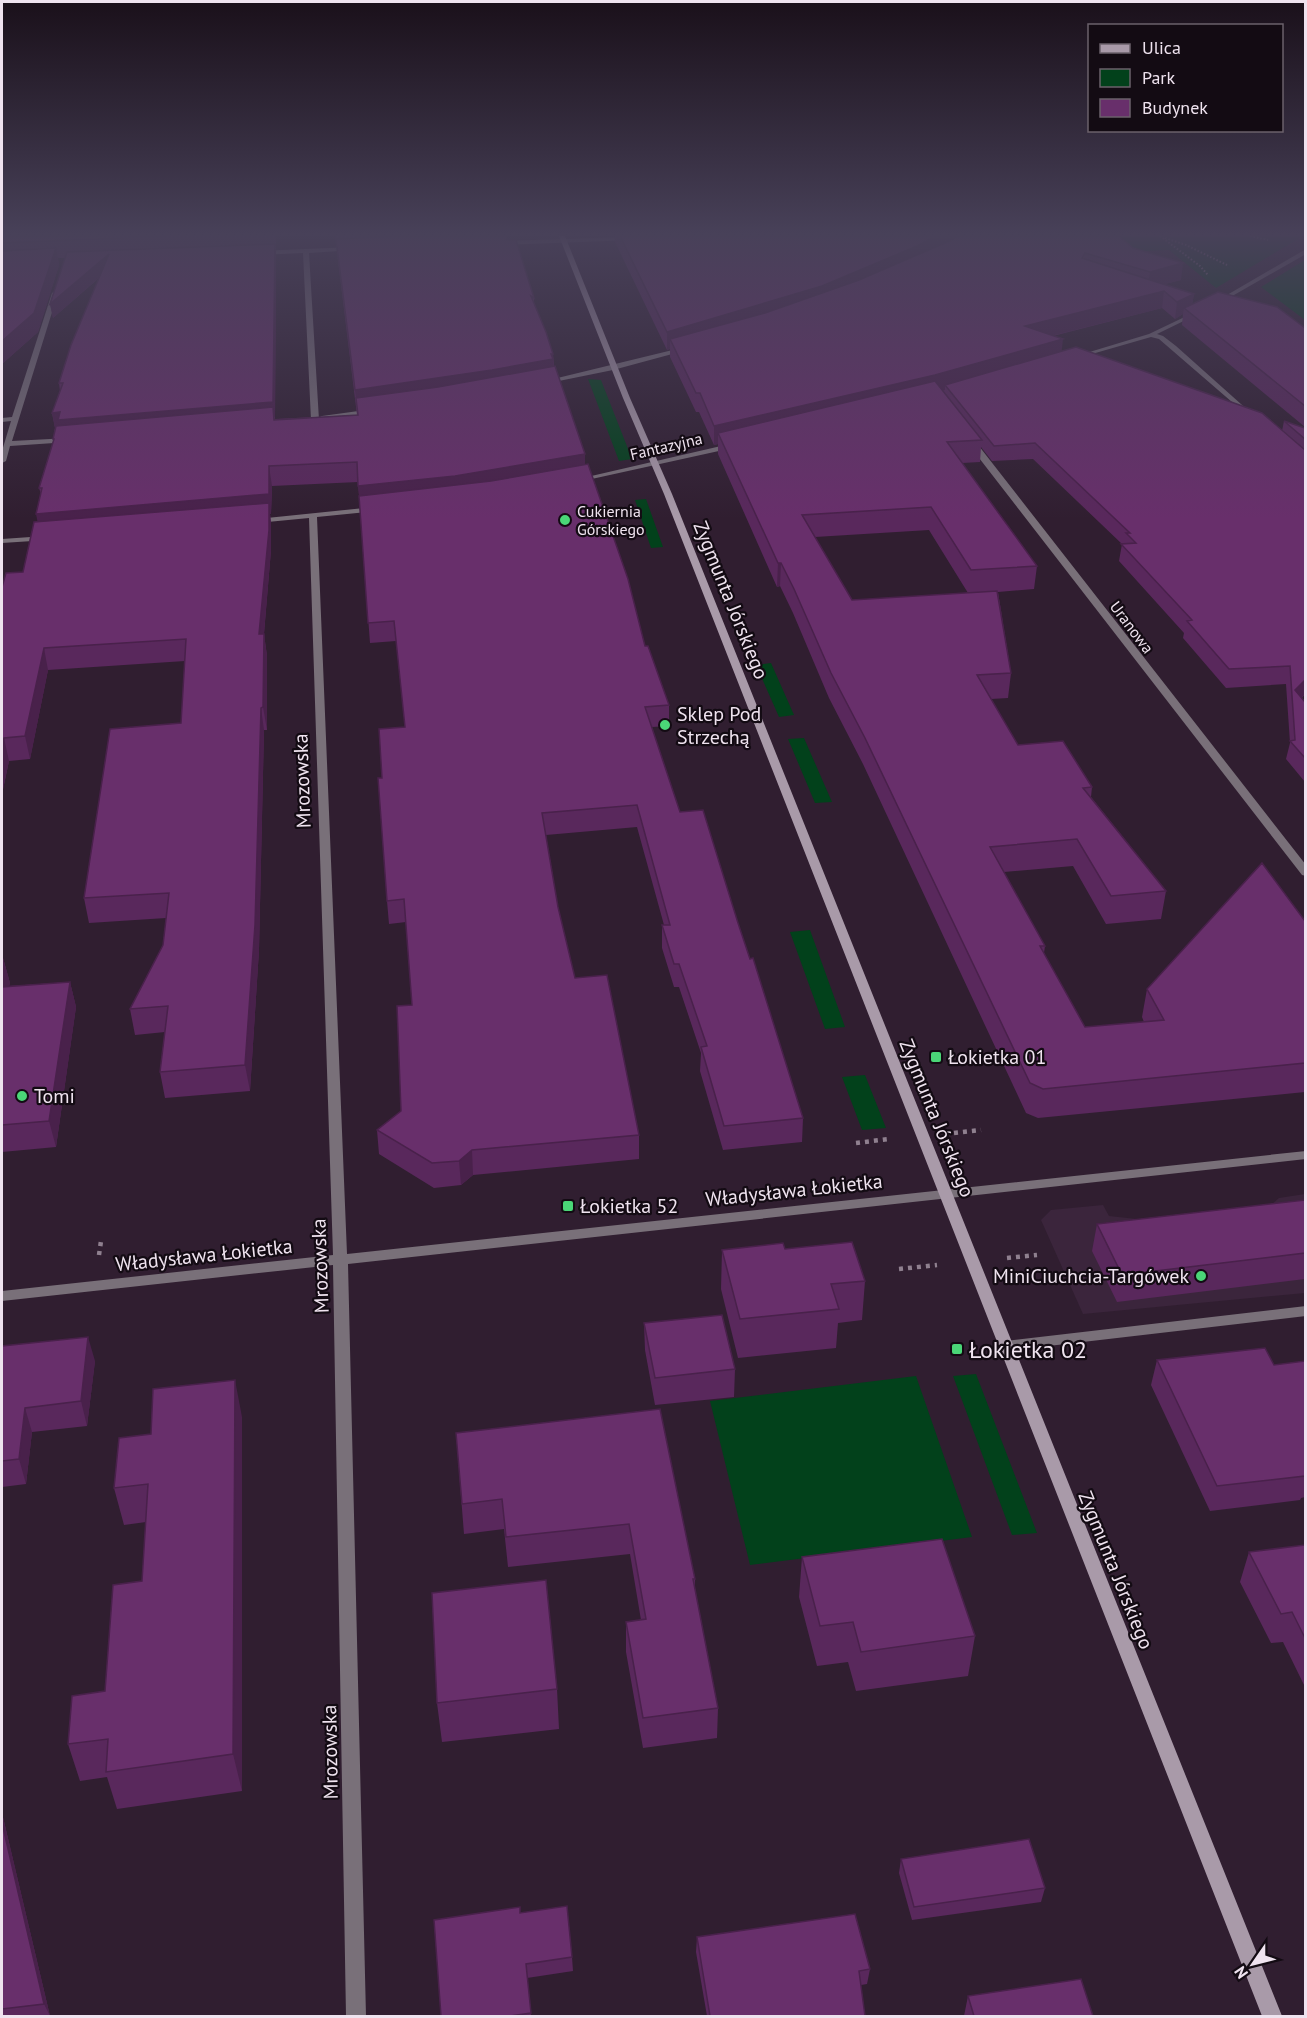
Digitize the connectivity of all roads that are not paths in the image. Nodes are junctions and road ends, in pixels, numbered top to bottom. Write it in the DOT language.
graph roads {
  1 [pos="43,330"];
  2 [pos="310,330"];
  3 [pos="598,330"];
  4 [pos="1161,330"];
  5 [pos="1151,335"];
  6 [pos="690,348"];
  7 [pos="1068,359"];
  8 [pos="613,368"];
  9 [pos="531,385"];
  10 [pos="384,409"];
  11 [pos="14,419"];
  12 [pos="2,420"];
  13 [pos="315,420"];
  14 [pos="303,421"];
  15 [pos="1257,422"];
  16 [pos="965,434"];
  17 [pos="81,439"];
  18 [pos="740,443"];
  19 [pos="7,444"];
  20 [pos="2,461"];
  21 [pos="652,463"];
  22 [pos="569,481"];
  23 [pos="388,507"];
  24 [pos="313,515"];
  25 [pos="249,521"];
  26 [pos="60,537"];
  27 [pos="2,541"];
  28 [pos="1305,873"];
  29 [pos="1305,1155"];
  30 [pos="945,1194"];
  31 [pos="340,1260"];
  32 [pos="2,1296"];
  33 [pos="1305,1311"];
  34 [pos="1006,1346"];
  35 [pos="356,2016"];
  36 [pos="1272,2016"];
  1 -- 11 [label="street"];
  2 -- 13 [label="street"];
  3 -- 8 [label="street, Zygmunta Jórskiego"];
  4 -- 5 [label="street"];
  5 -- 7 [label="street"];
  5 -- 15 [label="street"];
  6 -- 8 [label="street"];
  8 -- 9 [label="street"];
  8 -- 21 [label="street, Zygmunta Jórskiego"];
  10 -- 13 [label="street"];
  11 -- 12 [label="street"];
  11 -- 19 [label="street"];
  13 -- 14 [label="street"];
  16 -- 28 [label="street, Uranowa"];
  17 -- 19 [label="street"];
  18 -- 21 [label="street, Fantazyjna"];
  19 -- 20 [label="street"];
  21 -- 22 [label="street, Fantazyjna"];
  21 -- 30 [label="street, Zygmunta Jórskiego"];
  23 -- 24 [label="street"];
  24 -- 25 [label="street"];
  24 -- 31 [label="street, Mrozowska"];
  26 -- 27 [label="street"];
  29 -- 30 [label="street, Władysława Łokietka"];
  30 -- 31 [label="street, Władysława Łokietka"];
  30 -- 34 [label="street, Zygmunta Jórskiego"];
  31 -- 32 [label="street, Władysława Łokietka"];
  31 -- 35 [label="street, Mrozowska"];
  33 -- 34 [label="street"];
  34 -- 36 [label="street, Zygmunta Jórskiego"];
}
